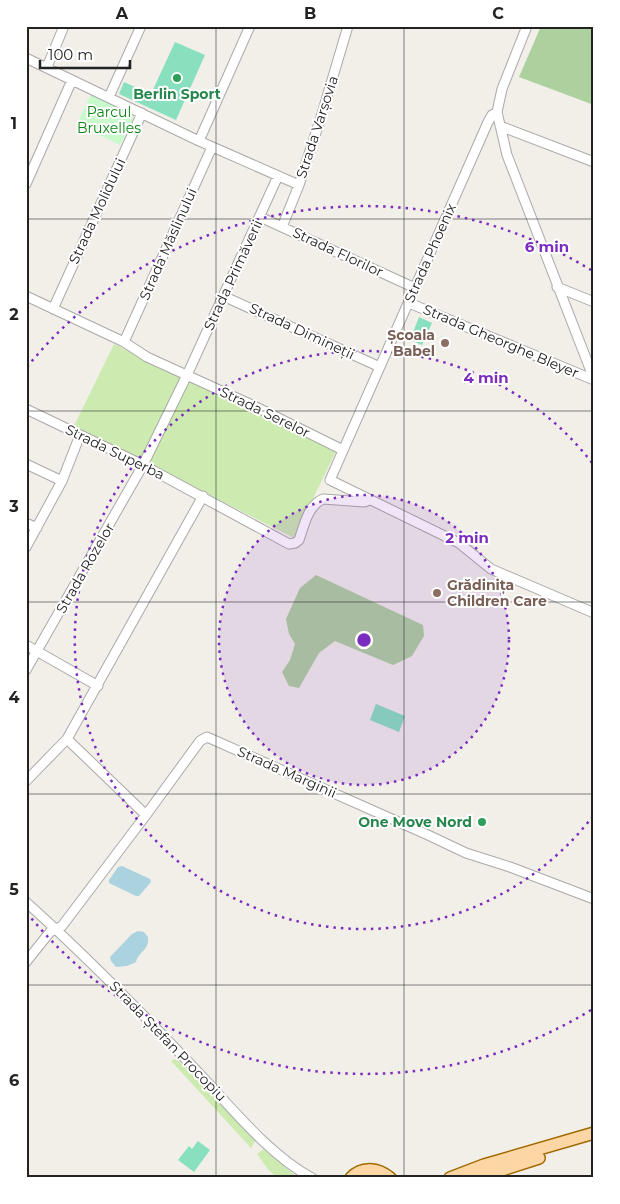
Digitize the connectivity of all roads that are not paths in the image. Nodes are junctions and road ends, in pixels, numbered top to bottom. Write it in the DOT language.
graph roads {
  1 [pos="64,26"];
  2 [pos="141,26"];
  3 [pos="250,26"];
  4 [pos="348,26"];
  5 [pos="527,26"];
  6 [pos="26,58"];
  7 [pos="46,67"];
  8 [pos="72,80"];
  9 [pos="109,97"];
  10 [pos="497,112"];
  11 [pos="142,113"];
  12 [pos="500,126"];
  13 [pos="199,141"];
  14 [pos="212,147"];
  15 [pos="594,162"];
  16 [pos="278,176"];
  17 [pos="26,184"];
  18 [pos="299,185"];
  19 [pos="260,217"];
  20 [pos="282,227"];
  21 [pos="557,287"];
  22 [pos="415,288"];
  23 [pos="26,296"];
  24 [pos="224,296"];
  25 [pos="594,302"];
  26 [pos="409,303"];
  27 [pos="53,309"];
  28 [pos="124,342"];
  29 [pos="380,367"];
  30 [pos="187,375"];
  31 [pos="594,380"];
  32 [pos="26,409"];
  33 [pos="80,435"];
  34 [pos="343,450"];
  35 [pos="26,464"];
  36 [pos="143,465"];
  37 [pos="62,481"];
  38 [pos="204,496"];
  39 [pos="370,500"];
  40 [pos="26,523"];
  41 [pos="37,528"];
  42 [pos="26,547"];
  43 [pos="594,613"];
  44 [pos="26,645"];
  45 [pos="38,651"];
  46 [pos="26,670"];
  47 [pos="98,686"];
  48 [pos="67,739"];
  49 [pos="26,781"];
  50 [pos="146,815"];
  51 [pos="593,896"];
  52 [pos="26,902"];
  53 [pos="56,928"];
  54 [pos="26,962"];
  55 [pos="594,1133"];
  56 [pos="594,1140"];
  57 [pos="350,1177"];
  58 [pos="390,1177"];
  59 [pos="312,1178"];
  60 [pos="450,1178"];
  61 [pos="477,1178"];
  1 -- 7 [label="street"];
  2 -- 9 [label="street"];
  3 -- 13 [label="street"];
  4 -- 18 [label="street, Strada Varșovia"];
  5 -- 10 [label="street, Strada Phoenix"];
  6 -- 7 [label="street"];
  7 -- 8 [label="street"];
  8 -- 9 [label="street"];
  8 -- 17 [label="street"];
  9 -- 11 [label="street"];
  10 -- 12 [label="street"];
  10 -- 22 [label="street, Strada Phoenix"];
  11 -- 13 [label="street"];
  11 -- 27 [label="street, Strada Molidului"];
  12 -- 15 [label="street"];
  12 -- 21 [label="street"];
  13 -- 14 [label="street"];
  14 -- 16 [label="street"];
  14 -- 28 [label="street, Strada Măslinului"];
  16 -- 18 [label="street"];
  16 -- 19 [label="street, Strada Primăverii"];
  18 -- 20 [label="street, Strada Varșovia"];
  19 -- 20 [label="street, Strada Florilor"];
  19 -- 24 [label="street, Strada Primăverii"];
  20 -- 22 [label="street, Strada Florilor"];
  21 -- 25 [label="street"];
  21 -- 31 [label="street"];
  22 -- 26 [label="street, Strada Phoenix"];
  23 -- 27 [label="street, Strada Serelor"];
  24 -- 29 [label="street, Strada Dimineții"];
  24 -- 30 [label="street, Strada Primăverii"];
  26 -- 29 [label="street, Strada Phoenix"];
  26 -- 31 [label="street, Strada Gheorghe Bleyer"];
  27 -- 28 [label="street, Strada Serelor"];
  28 -- 30 [label="street, Strada Serelor"];
  29 -- 34 [label="street, Strada Phoenix"];
  30 -- 34 [label="street, Strada Serelor"];
  30 -- 36 [label="street, Strada Primăverii"];
  32 -- 33 [label="street, Strada Superba"];
  33 -- 36 [label="street, Strada Superba"];
  33 -- 37 [label="street"];
  34 -- 39 [label="street, Strada Phoenix"];
  35 -- 37 [label="street"];
  36 -- 38 [label="street, Strada Superba"];
  36 -- 45 [label="street, Strada Rozelor"];
  37 -- 41 [label="street"];
  38 -- 39 [label="street, Strada Superba"];
  38 -- 47 [label="street"];
  39 -- 43 [label="street"];
  40 -- 41 [label="street"];
  41 -- 42 [label="street"];
  44 -- 45 [label="street"];
  45 -- 46 [label="street, Strada Rozelor"];
  45 -- 47 [label="street"];
  47 -- 48 [label="street"];
  48 -- 49 [label="street"];
  48 -- 50 [label="street"];
  50 -- 51 [label="street, Strada Marginii"];
  50 -- 53 [label="street, Strada Marginii"];
  52 -- 53 [label="street, Strada Ștefan Procopiu"];
  53 -- 54 [label="street, Strada Marginii"];
  53 -- 59 [label="street, Strada Ștefan Procopiu"];
  55 -- 60 [label="main road"];
  56 -- 61 [label="main road"];
  57 -- 58 [label="main road"];
}
